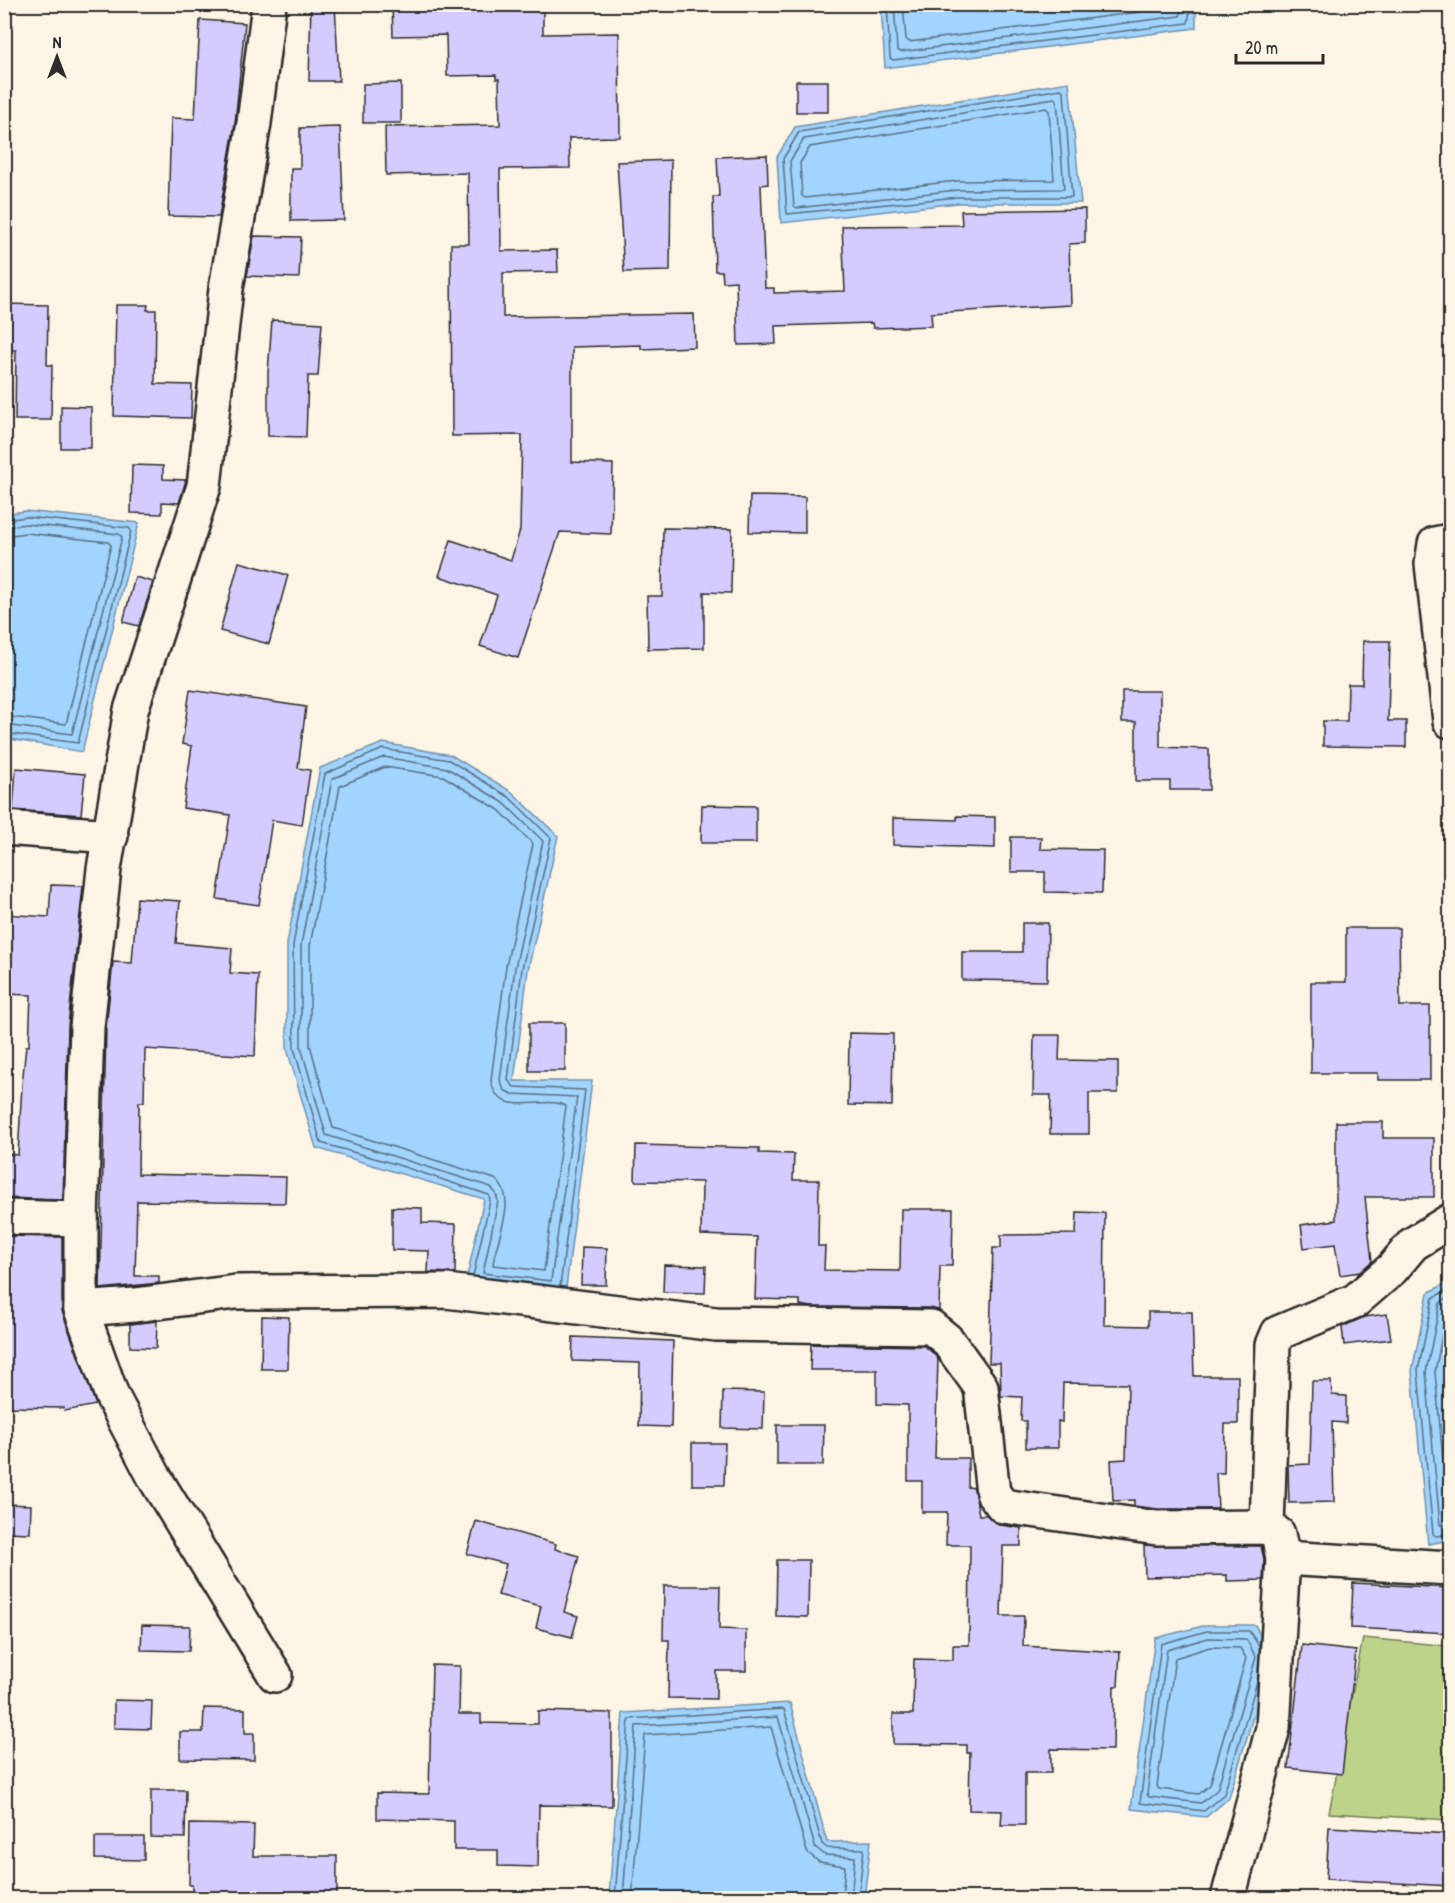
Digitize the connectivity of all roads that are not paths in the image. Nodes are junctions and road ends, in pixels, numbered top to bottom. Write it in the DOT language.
graph roads {
  1 [pos="269,4"];
  2 [pos="1450,541"];
  3 [pos="1450,722"];
  4 [pos="4,828"];
  5 [pos="111,836"];
  6 [pos="4,1217"];
  7 [pos="81,1219"];
  8 [pos="1450,1221"];
  9 [pos="81,1309"];
  10 [pos="1267,1527"];
  11 [pos="1283,1558"];
  12 [pos="1450,1568"];
  13 [pos="275,1675"];
  14 [pos="1228,1899"];
  1 -- 5 [label="street"];
  2 -- 3 [label="street"];
  4 -- 5 [label="street"];
  5 -- 7 [label="street"];
  6 -- 7 [label="street"];
  7 -- 9 [label="street"];
  8 -- 10 [label="street"];
  9 -- 10 [label="street"];
  9 -- 13 [label="street"];
  10 -- 11 [label="street"];
  11 -- 12 [label="street"];
  11 -- 14 [label="street"];
}
